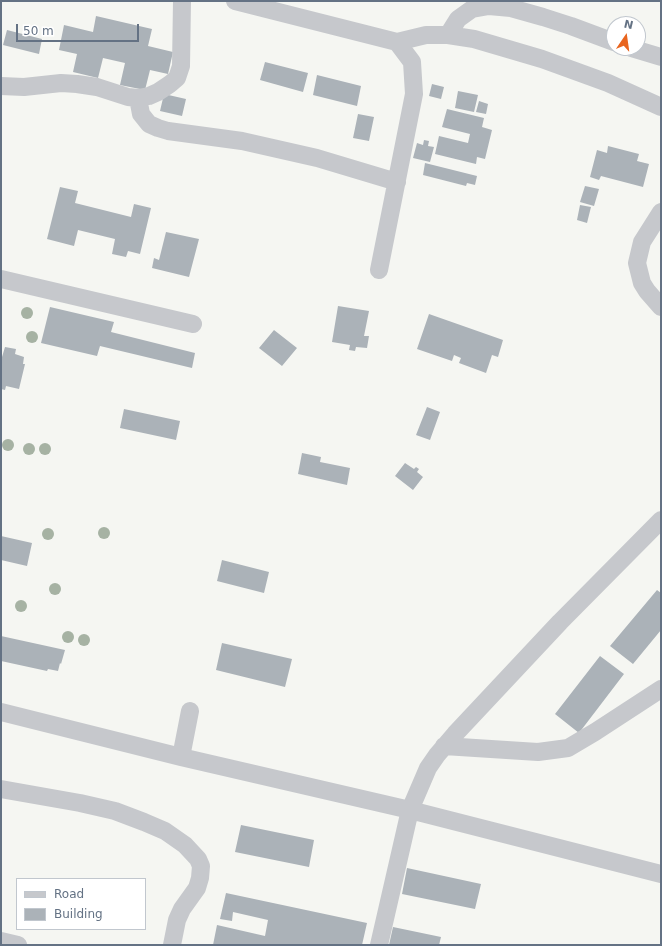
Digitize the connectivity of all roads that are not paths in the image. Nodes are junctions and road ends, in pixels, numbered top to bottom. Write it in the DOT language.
graph roads {
  1 [pos="182,1"];
  2 [pos="235,1"];
  3 [pos="448,35"];
  4 [pos="606,39"];
  5 [pos="397,42"];
  6 [pos="646,52"];
  7 [pos="661,57"];
  8 [pos="1,86"];
  9 [pos="138,98"];
  10 [pos="661,107"];
  11 [pos="397,182"];
  12 [pos="661,212"];
  13 [pos="379,270"];
  14 [pos="1,279"];
  15 [pos="661,306"];
  16 [pos="193,324"];
  17 [pos="661,520"];
  18 [pos="661,689"];
  19 [pos="190,711"];
  20 [pos="1,712"];
  21 [pos="444,746"];
  22 [pos="181,757"];
  23 [pos="1,789"];
  24 [pos="410,810"];
  25 [pos="661,874"];
  26 [pos="1,941"];
  27 [pos="18,945"];
  28 [pos="172,945"];
  29 [pos="379,945"];
  1 -- 9 [label="street"];
  2 -- 5 [label="street"];
  3 -- 4 [label="street"];
  3 -- 5 [label="street"];
  3 -- 10 [label="street"];
  5 -- 11 [label="street"];
  6 -- 7 [label="street"];
  8 -- 9 [label="street"];
  9 -- 11 [label="street"];
  11 -- 13 [label="street"];
  12 -- 15 [label="street"];
  14 -- 16 [label="street"];
  17 -- 21 [label="street"];
  18 -- 21 [label="street"];
  19 -- 22 [label="street"];
  20 -- 22 [label="street"];
  21 -- 24 [label="street"];
  22 -- 24 [label="street"];
  23 -- 28 [label="street"];
  24 -- 25 [label="street"];
  24 -- 29 [label="street"];
  26 -- 27 [label="street"];
}
